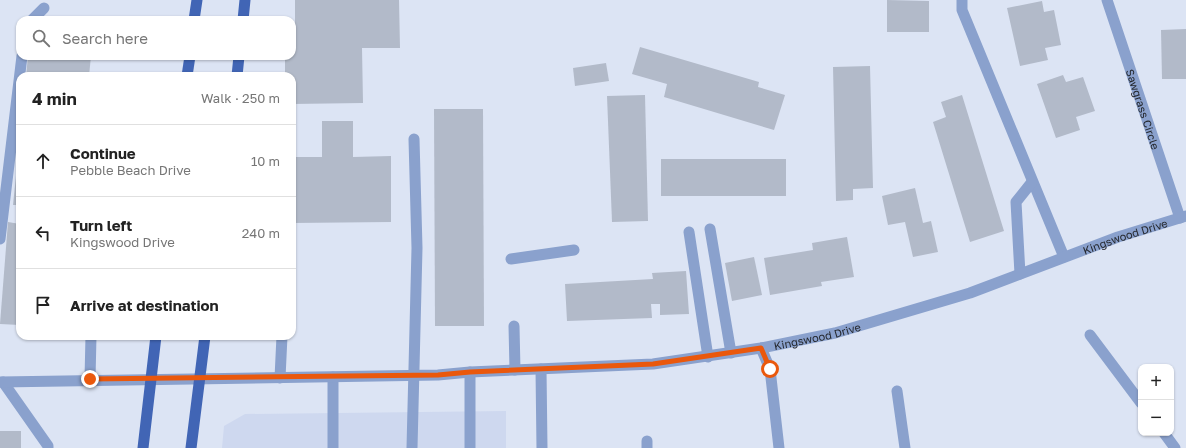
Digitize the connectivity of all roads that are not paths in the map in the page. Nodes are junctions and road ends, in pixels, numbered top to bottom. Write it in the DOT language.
graph roads {
  1 [pos="196,0"];
  2 [pos="245,0"];
  3 [pos="962,0"];
  4 [pos="1107,0"];
  5 [pos="44,8"];
  6 [pos="36,16"];
  7 [pos="194,16"];
  8 [pos="243,16"];
  9 [pos="22,60"];
  10 [pos="189,60"];
  11 [pos="239,60"];
  12 [pos="20,72"];
  13 [pos="188,72"];
  14 [pos="237,72"];
  15 [pos="16,106"];
  16 [pos="414,139"];
  17 [pos="1032,182"];
  18 [pos="1183,217"];
  19 [pos="710,229"];
  20 [pos="690,232"];
  21 [pos="0,239"];
  22 [pos="574,250"];
  23 [pos="1064,258"];
  24 [pos="511,259"];
  25 [pos="1020,274"];
  26 [pos="514,326"];
  27 [pos="1090,335"];
  28 [pos="91,340"];
  29 [pos="156,340"];
  30 [pos="205,340"];
  31 [pos="282,340"];
  32 [pos="761,348"];
  33 [pos="731,353"];
  34 [pos="708,357"];
  35 [pos="541,369"];
  36 [pos="515,370"];
  37 [pos="470,372"];
  38 [pos="414,376"];
  39 [pos="332,377"];
  40 [pos="152,378"];
  41 [pos="280,378"];
  42 [pos="90,379"];
  43 [pos="200,379"];
  44 [pos="2,382"];
  45 [pos="898,391"];
  46 [pos="1139,400"];
  47 [pos="1166,436"];
  48 [pos="48,448"];
  49 [pos="143,448"];
  50 [pos="191,448"];
  51 [pos="333,448"];
  52 [pos="412,448"];
  53 [pos="470,448"];
  54 [pos="542,448"];
  55 [pos="779,448"];
  56 [pos="905,448"];
  57 [pos="1175,448"];
  1 -- 7 [label="main road"];
  2 -- 8 [label="main road"];
  3 -- 17 [label="street"];
  4 -- 18 [label="street, Sawgrass Circle"];
  5 -- 6 [label="street"];
  9 -- 12 [label="street"];
  10 -- 13 [label="main road"];
  11 -- 14 [label="main road"];
  15 -- 21 [label="street"];
  16 -- 38 [label="street"];
  17 -- 23 [label="street"];
  17 -- 25 [label="street"];
  18 -- 23 [label="street, Kingswood Drive"];
  19 -- 33 [label="street"];
  20 -- 34 [label="street"];
  22 -- 24 [label="street"];
  23 -- 25 [label="street, Kingswood Drive"];
  25 -- 32 [label="street, Kingswood Drive"];
  26 -- 36 [label="street"];
  27 -- 46 [label="street"];
  28 -- 42 [label="street"];
  29 -- 40 [label="main road"];
  30 -- 43 [label="main road"];
  31 -- 41 [label="street"];
  32 -- 33 [label="street, Kingswood Drive"];
  32 -- 55 [label="street"];
  33 -- 34 [label="street, Kingswood Drive"];
  34 -- 35 [label="street, Kingswood Drive"];
  35 -- 36 [label="street, Kingswood Drive"];
  35 -- 54 [label="street"];
  36 -- 37 [label="street, Kingswood Drive"];
  37 -- 38 [label="street, Kingswood Drive"];
  37 -- 53 [label="street"];
  38 -- 39 [label="street, Kingswood Drive"];
  38 -- 52 [label="street"];
  39 -- 41 [label="street, Kingswood Drive"];
  39 -- 51 [label="street"];
  40 -- 42 [label="street, Kingswood Drive"];
  40 -- 43 [label="street, Kingswood Drive"];
  40 -- 49 [label="main road"];
  41 -- 43 [label="street, Kingswood Drive"];
  42 -- 44 [label="street, Kingswood Drive"];
  43 -- 50 [label="main road"];
  44 -- 48 [label="street"];
  45 -- 56 [label="street"];
  47 -- 57 [label="street"];
}
